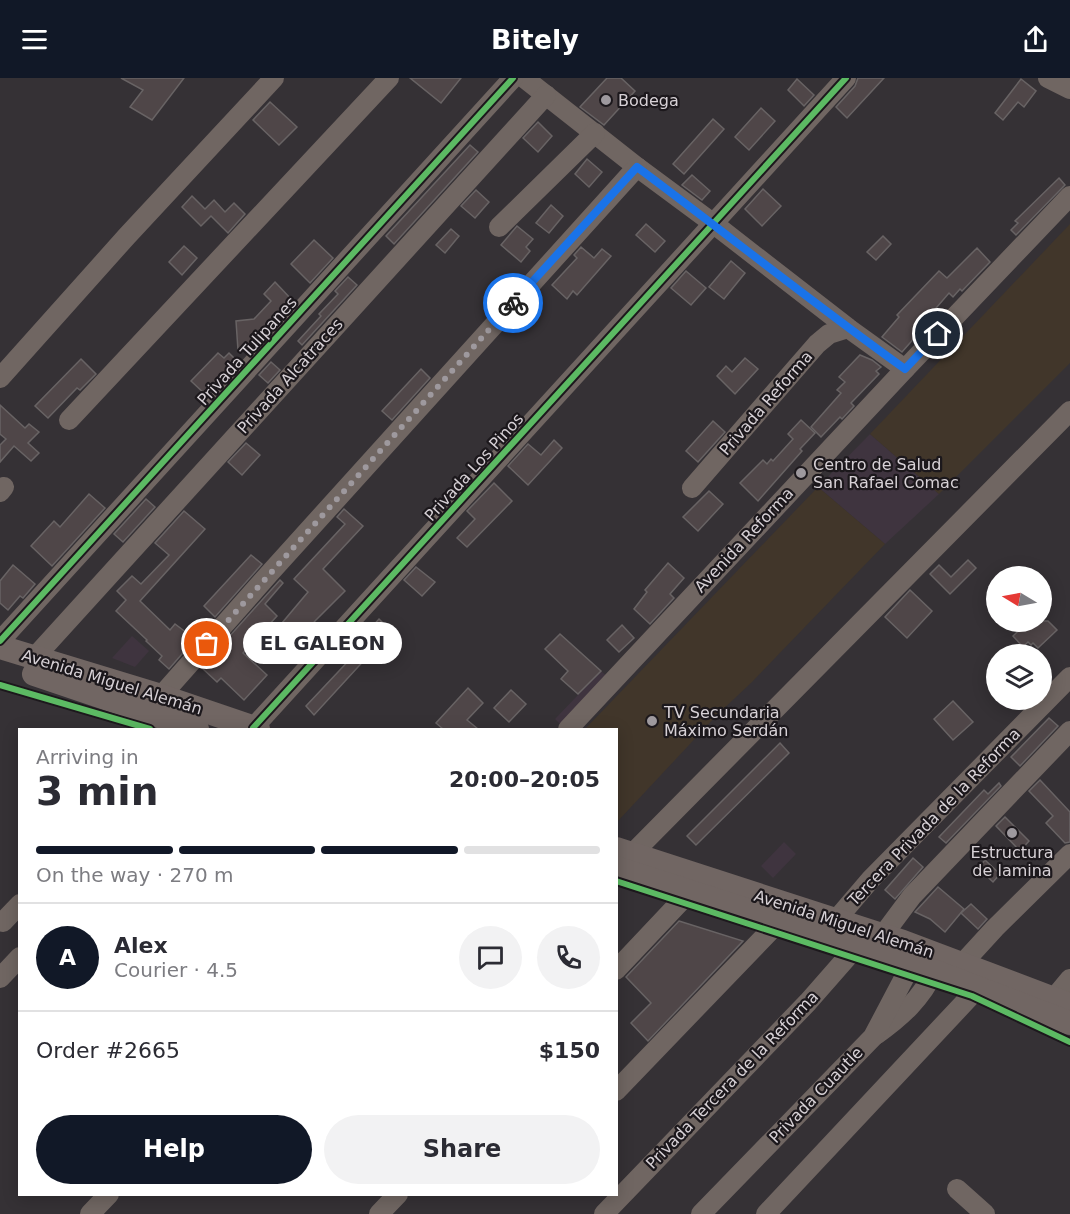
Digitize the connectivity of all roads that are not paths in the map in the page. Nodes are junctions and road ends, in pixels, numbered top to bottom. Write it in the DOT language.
graph roads {
  1 [pos="274,78"];
  2 [pos="389,78"];
  3 [pos="513,78"];
  4 [pos="524,78"];
  5 [pos="846,78"];
  6 [pos="1048,78"];
  7 [pos="1070,88"];
  8 [pos="546,95"];
  9 [pos="595,133"];
  10 [pos="637,167"];
  11 [pos="1070,196"];
  12 [pos="714,224"];
  13 [pos="499,227"];
  14 [pos="848,328"];
  15 [pos="905,369"];
  16 [pos="0,378"];
  17 [pos="1070,411"];
  18 [pos="69,420"];
  19 [pos="692,488"];
  20 [pos="0,641"];
  21 [pos="0,647"];
  22 [pos="34,658"];
  23 [pos="0,663"];
  24 [pos="1070,677"];
  25 [pos="161,696"];
  26 [pos="182,727"];
  27 [pos="255,728"];
  28 [pos="569,728"];
  29 [pos="1070,731"];
  30 [pos="1070,854"];
  31 [pos="622,857"];
  32 [pos="696,885"];
  33 [pos="18,906"];
  34 [pos="780,912"];
  35 [pos="3,922"];
  36 [pos="833,928"];
  37 [pos="883,935"];
  38 [pos="858,945"];
  39 [pos="18,959"];
  40 [pos="912,963"];
  41 [pos="962,964"];
  42 [pos="618,968"];
  43 [pos="934,971"];
  44 [pos="0,978"];
  45 [pos="1070,979"];
  46 [pos="979,987"];
  47 [pos="1055,1005"];
  48 [pos="1070,1023"];
  49 [pos="873,1037"];
  50 [pos="618,1089"];
  51 [pos="957,1189"];
  52 [pos="107,1196"];
  53 [pos="396,1196"];
  54 [pos="90,1214"];
  55 [pos="379,1214"];
  56 [pos="604,1214"];
  57 [pos="701,1214"];
  58 [pos="766,1214"];
  59 [pos="985,1214"];
  1 -- 16 [label="street"];
  2 -- 18 [label="street"];
  3 -- 20 [label="street, Privada Tulipanes"];
  4 -- 8 [label="street"];
  5 -- 12 [label="street, Privada Los Pinos"];
  6 -- 7 [label="street"];
  8 -- 9 [label="street"];
  8 -- 22 [label="street, Privada Alcatraces"];
  9 -- 10 [label="street"];
  9 -- 13 [label="street"];
  10 -- 12 [label="street"];
  10 -- 25 [label="street"];
  11 -- 15 [label="street, Avenida Reforma"];
  12 -- 14 [label="street"];
  12 -- 27 [label="street, Privada Los Pinos"];
  14 -- 15 [label="street"];
  14 -- 19 [label="street, Privada Reforma"];
  15 -- 28 [label="street, Avenida Reforma"];
  17 -- 31 [label="street"];
  21 -- 22 [label="main road, Avenida Miguel Alemán"];
  22 -- 25 [label="main road, Avenida Miguel Alemán"];
  23 -- 26 [label="main road, Avenida Miguel Alemán"];
  24 -- 36 [label="street, Tercera Privada de la Reforma"];
  25 -- 27 [label="main road, Avenida Miguel Alemán"];
  29 -- 37 [label="street"];
  30 -- 41 [label="street"];
  31 -- 32 [label="main road, Avenida Miguel Alemán"];
  32 -- 34 [label="main road, Avenida Miguel Alemán"];
  32 -- 42 [label="street"];
  33 -- 35 [label="street"];
  34 -- 36 [label="main road, Avenida Miguel Alemán"];
  34 -- 50 [label="street"];
  36 -- 37 [label="main road, Avenida Miguel Alemán"];
  36 -- 38 [label="main road, Avenida Miguel Alemán"];
  37 -- 41 [label="main road, Avenida Miguel Alemán"];
  38 -- 40 [label="main road, Avenida Miguel Alemán"];
  38 -- 56 [label="street, Privada Tercera de la Reforma"];
  39 -- 44 [label="street"];
  40 -- 43 [label="main road, Avenida Miguel Alemán"];
  40 -- 49 [label="street, Privada Cuautle"];
  41 -- 47 [label="main road, Avenida Miguel Alemán"];
  43 -- 46 [label="main road, Avenida Miguel Alemán"];
  43 -- 49 [label="street"];
  45 -- 47 [label="street"];
  46 -- 47 [label="main road, Avenida Miguel Alemán"];
  46 -- 58 [label="street"];
  47 -- 48 [label="main road, Avenida Miguel Alemán"];
  49 -- 57 [label="street, Privada Cuautle"];
  51 -- 59 [label="street"];
  52 -- 54 [label="street"];
  53 -- 55 [label="street"];
}
